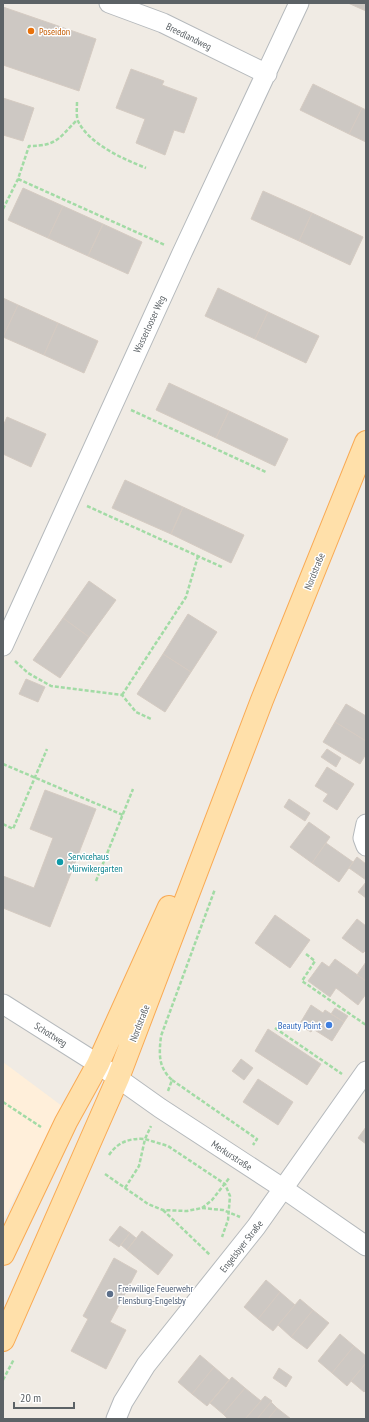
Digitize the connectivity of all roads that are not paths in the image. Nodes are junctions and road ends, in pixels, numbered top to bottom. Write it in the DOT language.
graph roads {
  1 [pos="110,3"];
  2 [pos="300,3"];
  3 [pos="267,74"];
  4 [pos="366,442"];
  5 [pos="8,653"];
  6 [pos="262,700"];
  7 [pos="366,824"];
  8 [pos="366,846"];
  9 [pos="3,1004"];
  10 [pos="98,1064"];
  11 [pos="118,1078"];
  12 [pos="361,1078"];
  13 [pos="284,1189"];
  14 [pos="366,1246"];
  15 [pos="3,1254"];
  16 [pos="3,1340"];
  17 [pos="116,1419"];
  1 -- 3 [label="street, Breedlandweg"];
  2 -- 3 [label="street, Wasserlooser Weg"];
  3 -- 5 [label="street, Wasserlooser Weg"];
  4 -- 6 [label="main road, Nordstraße"];
  6 -- 10 [label="main road, Nordstraße"];
  6 -- 11 [label="main road, Nordstraße"];
  7 -- 8 [label="street"];
  9 -- 10 [label="street, Schottweg"];
  10 -- 11 [label="street, Merkurstraße"];
  10 -- 15 [label="main road, Nordstraße"];
  11 -- 13 [label="street, Merkurstraße"];
  11 -- 16 [label="main road, Nordstraße"];
  12 -- 13 [label="street, Engelsbyer Straße"];
  13 -- 14 [label="street, Merkurstraße"];
  13 -- 17 [label="street, Engelsbyer Straße"];
}
